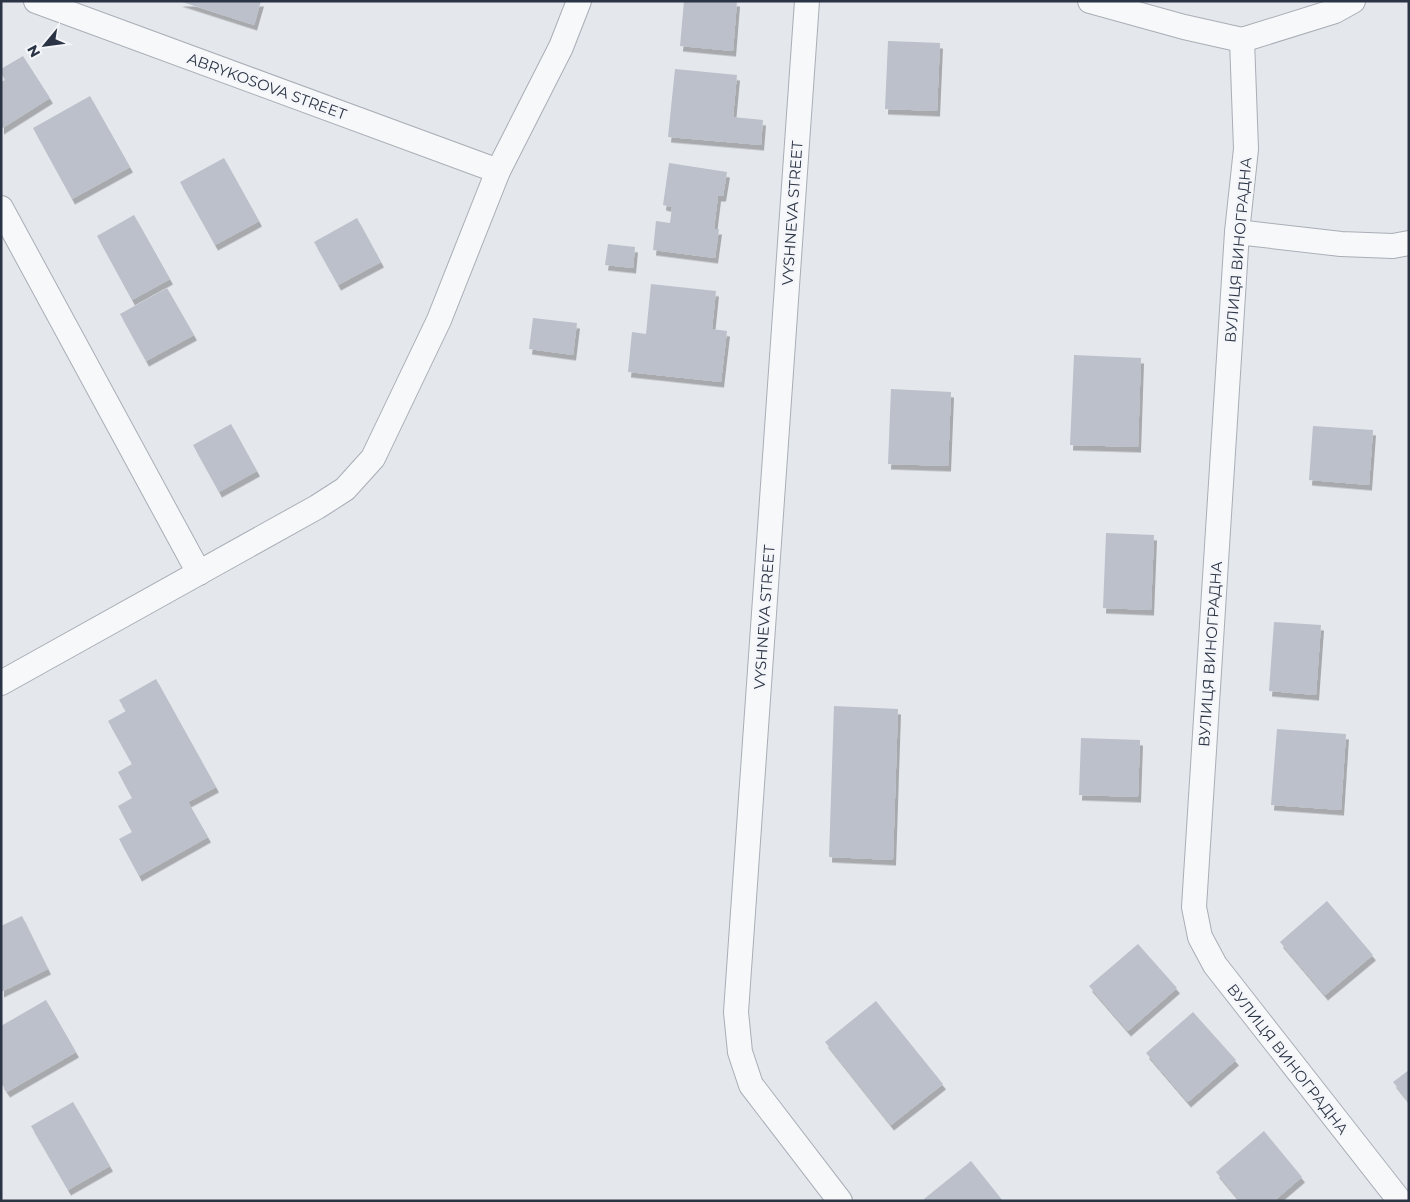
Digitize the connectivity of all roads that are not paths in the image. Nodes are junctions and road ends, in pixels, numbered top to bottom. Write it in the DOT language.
graph roads {
  1 [pos="36,1"];
  2 [pos="579,1"];
  3 [pos="807,1"];
  4 [pos="1090,1"];
  5 [pos="1353,1"];
  6 [pos="1242,40"];
  7 [pos="498,171"];
  8 [pos="1,208"];
  9 [pos="1237,232"];
  10 [pos="1409,243"];
  11 [pos="199,573"];
  12 [pos="1,682"];
  13 [pos="840,1201"];
  14 [pos="1400,1201"];
  1 -- 7 [label="street, ABRYKOSOVA STREET"];
  2 -- 7 [label="street"];
  3 -- 13 [label="street, VYSHNEVA STREET"];
  4 -- 6 [label="street"];
  5 -- 6 [label="street"];
  6 -- 9 [label="street, ВУЛИЦЯ ВИНОГРАДНА"];
  7 -- 11 [label="street"];
  8 -- 11 [label="street"];
  9 -- 10 [label="street"];
  9 -- 14 [label="street, ВУЛИЦЯ ВИНОГРАДНА"];
  11 -- 12 [label="street"];
}
